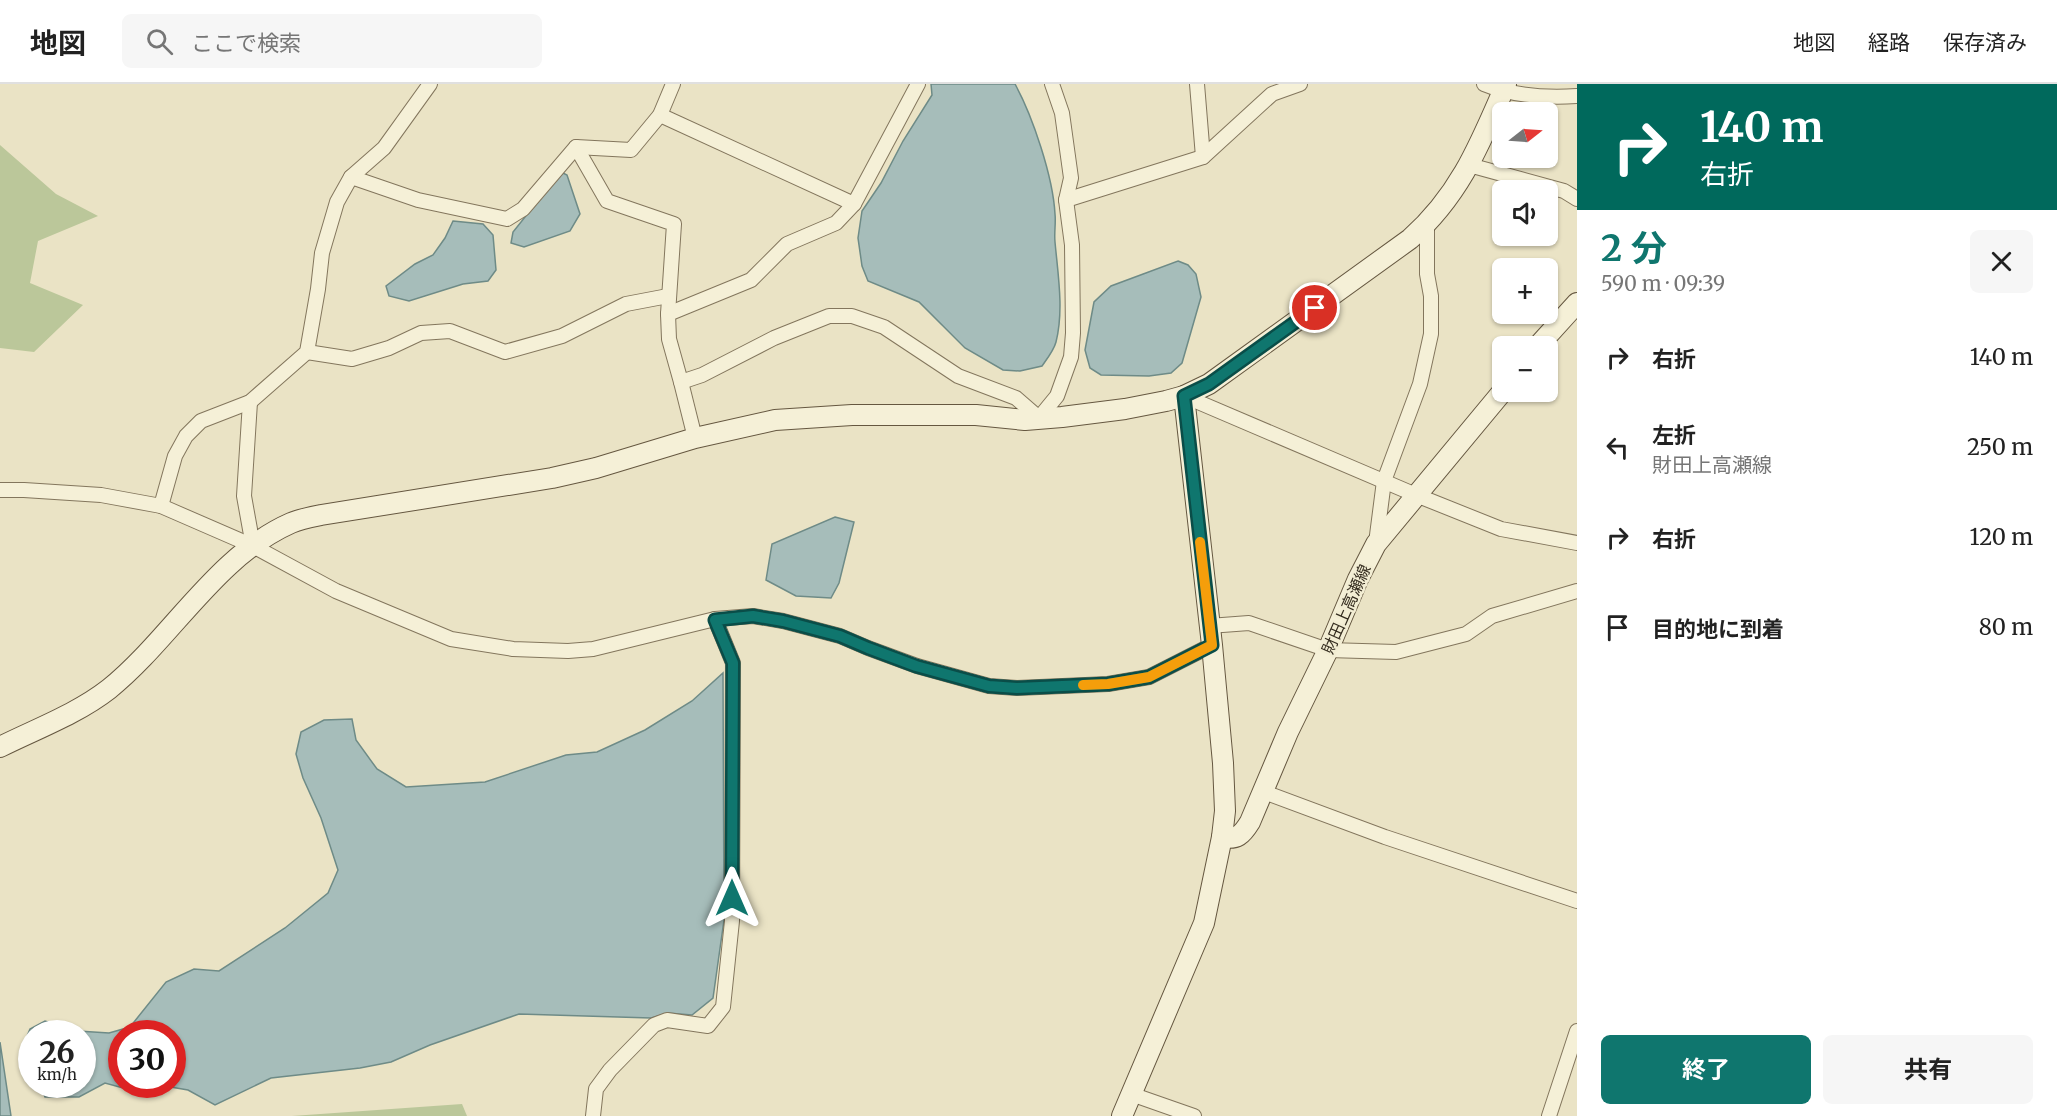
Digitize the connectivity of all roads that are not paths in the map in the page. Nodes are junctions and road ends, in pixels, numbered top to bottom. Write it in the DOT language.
graph roads {
  1 [pos="430,84"];
  2 [pos="673,84"];
  3 [pos="918,84"];
  4 [pos="1052,84"];
  5 [pos="1197,84"];
  6 [pos="1300,84"];
  7 [pos="1484,84"];
  8 [pos="1504,88"];
  9 [pos="1577,96"];
  10 [pos="660,115"];
  11 [pos="576,147"];
  12 [pos="1203,157"];
  13 [pos="1470,165"];
  14 [pos="351,177"];
  15 [pos="1577,199"];
  16 [pos="1066,200"];
  17 [pos="854,204"];
  18 [pos="1428,224"];
  19 [pos="668,296"];
  20 [pos="1577,303"];
  21 [pos="668,314"];
  22 [pos="1547,336"];
  23 [pos="307,351"];
  24 [pos="681,382"];
  25 [pos="1184,396"];
  26 [pos="250,402"];
  27 [pos="1494,402"];
  28 [pos="1039,418"];
  29 [pos="695,438"];
  30 [pos="1384,481"];
  31 [pos="0,490"];
  32 [pos="1416,495"];
  33 [pos="161,506"];
  34 [pos="1577,543"];
  35 [pos="1376,544"];
  36 [pos="253,546"];
  37 [pos="1577,591"];
  38 [pos="715,620"];
  39 [pos="1210,636"];
  40 [pos="1328,650"];
  41 [pos="0,747"];
  42 [pos="1264,792"];
  43 [pos="1222,837"];
  44 [pos="1577,901"];
  45 [pos="1577,1031"];
  46 [pos="1131,1094"];
  47 [pos="593,1116"];
  48 [pos="1122,1116"];
  49 [pos="1194,1116"];
  50 [pos="1549,1116"];
  1 -- 14 [label="street"];
  2 -- 10 [label="street"];
  3 -- 17 [label="street"];
  4 -- 16 [label="street"];
  5 -- 12 [label="street"];
  6 -- 12 [label="street"];
  7 -- 8 [label="street"];
  8 -- 9 [label="street"];
  8 -- 13 [label="street"];
  10 -- 11 [label="street"];
  10 -- 17 [label="street"];
  11 -- 14 [label="street"];
  11 -- 19 [label="street"];
  12 -- 16 [label="street"];
  13 -- 15 [label="street"];
  13 -- 18 [label="street"];
  14 -- 23 [label="street"];
  16 -- 28 [label="street"];
  17 -- 21 [label="street"];
  18 -- 25 [label="street"];
  18 -- 30 [label="street"];
  19 -- 21 [label="street"];
  19 -- 23 [label="street"];
  20 -- 22 [label="street"];
  21 -- 24 [label="street"];
  23 -- 26 [label="street"];
  24 -- 28 [label="street"];
  24 -- 29 [label="street"];
  25 -- 28 [label="street"];
  25 -- 30 [label="street"];
  25 -- 39 [label="street"];
  26 -- 33 [label="street"];
  26 -- 36 [label="street"];
  27 -- 32 [label="street, 財田上高瀬線"];
  28 -- 29 [label="street"];
  29 -- 36 [label="street"];
  30 -- 32 [label="street"];
  30 -- 35 [label="street"];
  31 -- 33 [label="street"];
  32 -- 34 [label="street"];
  32 -- 35 [label="street, 財田上高瀬線"];
  33 -- 36 [label="street"];
  35 -- 40 [label="street, 財田上高瀬線"];
  36 -- 38 [label="street"];
  36 -- 41 [label="street"];
  37 -- 40 [label="street"];
  38 -- 39 [label="street"];
  38 -- 47 [label="street"];
  39 -- 40 [label="street"];
  39 -- 43 [label="street"];
  40 -- 42 [label="street, 財田上高瀬線"];
  42 -- 43 [label="street, 財田上高瀬線"];
  42 -- 44 [label="street"];
  43 -- 46 [label="street"];
  45 -- 50 [label="street"];
  46 -- 48 [label="street"];
  46 -- 49 [label="street"];
}
